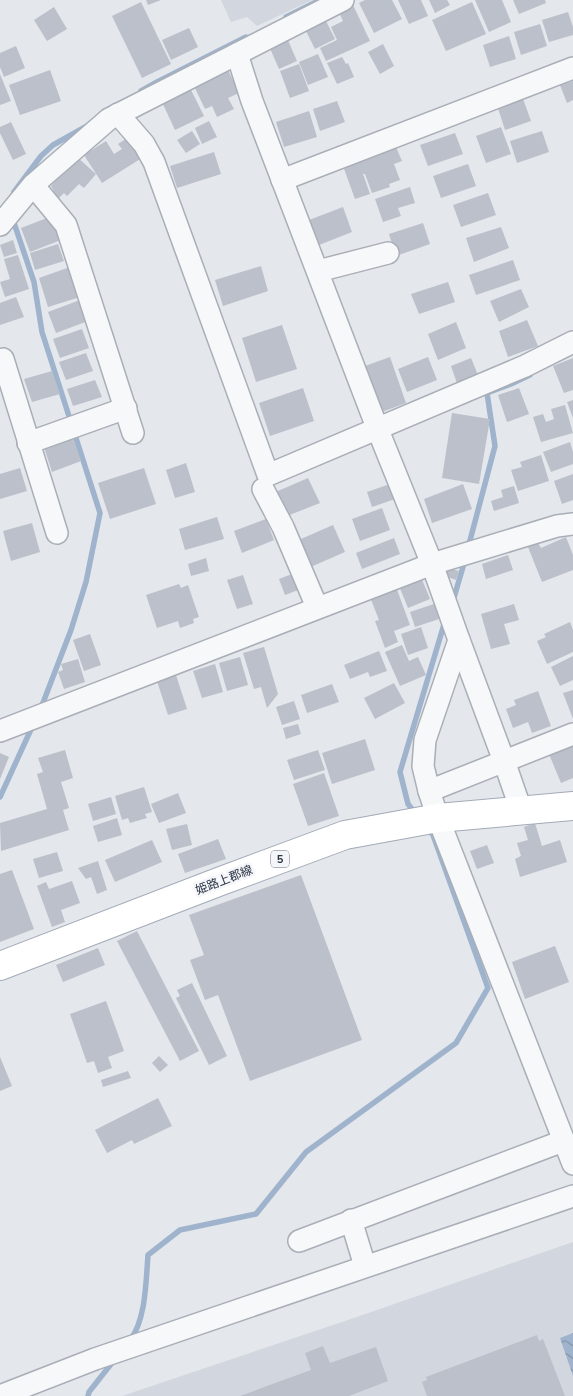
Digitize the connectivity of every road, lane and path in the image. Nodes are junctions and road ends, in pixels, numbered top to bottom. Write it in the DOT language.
graph roads {
  1 [pos="343,0"];
  2 [pos="237,54"];
  3 [pos="573,68"];
  4 [pos="118,114"];
  5 [pos="282,180"];
  6 [pos="33,185"];
  7 [pos="0,225"];
  8 [pos="388,253"];
  9 [pos="318,271"];
  10 [pos="573,342"];
  11 [pos="3,360"];
  12 [pos="126,408"];
  13 [pos="378,430"];
  14 [pos="134,434"];
  15 [pos="28,443"];
  16 [pos="263,489"];
  17 [pos="573,524"];
  18 [pos="57,533"];
  19 [pos="432,564"];
  20 [pos="317,608"];
  21 [pos="459,640"];
  22 [pos="0,731"];
  23 [pos="573,734"];
  24 [pos="504,761"];
  25 [pos="429,791"];
  26 [pos="573,806"];
  27 [pos="521,810"];
  28 [pos="438,818"];
  29 [pos="0,966"];
  30 [pos="563,1141"];
  31 [pos="573,1164"];
  32 [pos="573,1196"];
  33 [pos="351,1220"];
  34 [pos="299,1241"];
  35 [pos="365,1266"];
  36 [pos="0,1396"];
  1 -- 2 [label="street"];
  2 -- 4 [label="street"];
  2 -- 5 [label="street"];
  3 -- 5 [label="street"];
  4 -- 6 [label="street"];
  4 -- 13 [label="street"];
  5 -- 9 [label="street"];
  6 -- 7 [label="street"];
  6 -- 12 [label="street"];
  8 -- 9 [label="street"];
  9 -- 13 [label="street"];
  10 -- 13 [label="street"];
  11 -- 15 [label="street"];
  12 -- 14 [label="street"];
  12 -- 15 [label="street"];
  13 -- 19 [label="street"];
  15 -- 18 [label="street"];
  16 -- 20 [label="street"];
  17 -- 19 [label="street"];
  19 -- 20 [label="street"];
  19 -- 21 [label="street"];
  20 -- 22 [label="street"];
  21 -- 24 [label="street"];
  21 -- 25 [label="street"];
  23 -- 24 [label="street"];
  24 -- 25 [label="street"];
  24 -- 27 [label="street"];
  25 -- 28 [label="street"];
  26 -- 27 [label="main road, 姫路上郡線 / 5"];
  27 -- 28 [label="main road, 姫路上郡線 / 5"];
  28 -- 29 [label="main road, 姫路上郡線 / 5"];
  28 -- 30 [label="street"];
  30 -- 31 [label="street"];
  30 -- 33 [label="street"];
  32 -- 35 [label="street"];
  33 -- 34 [label="street"];
  33 -- 35 [label="street"];
  35 -- 36 [label="street"];
}
